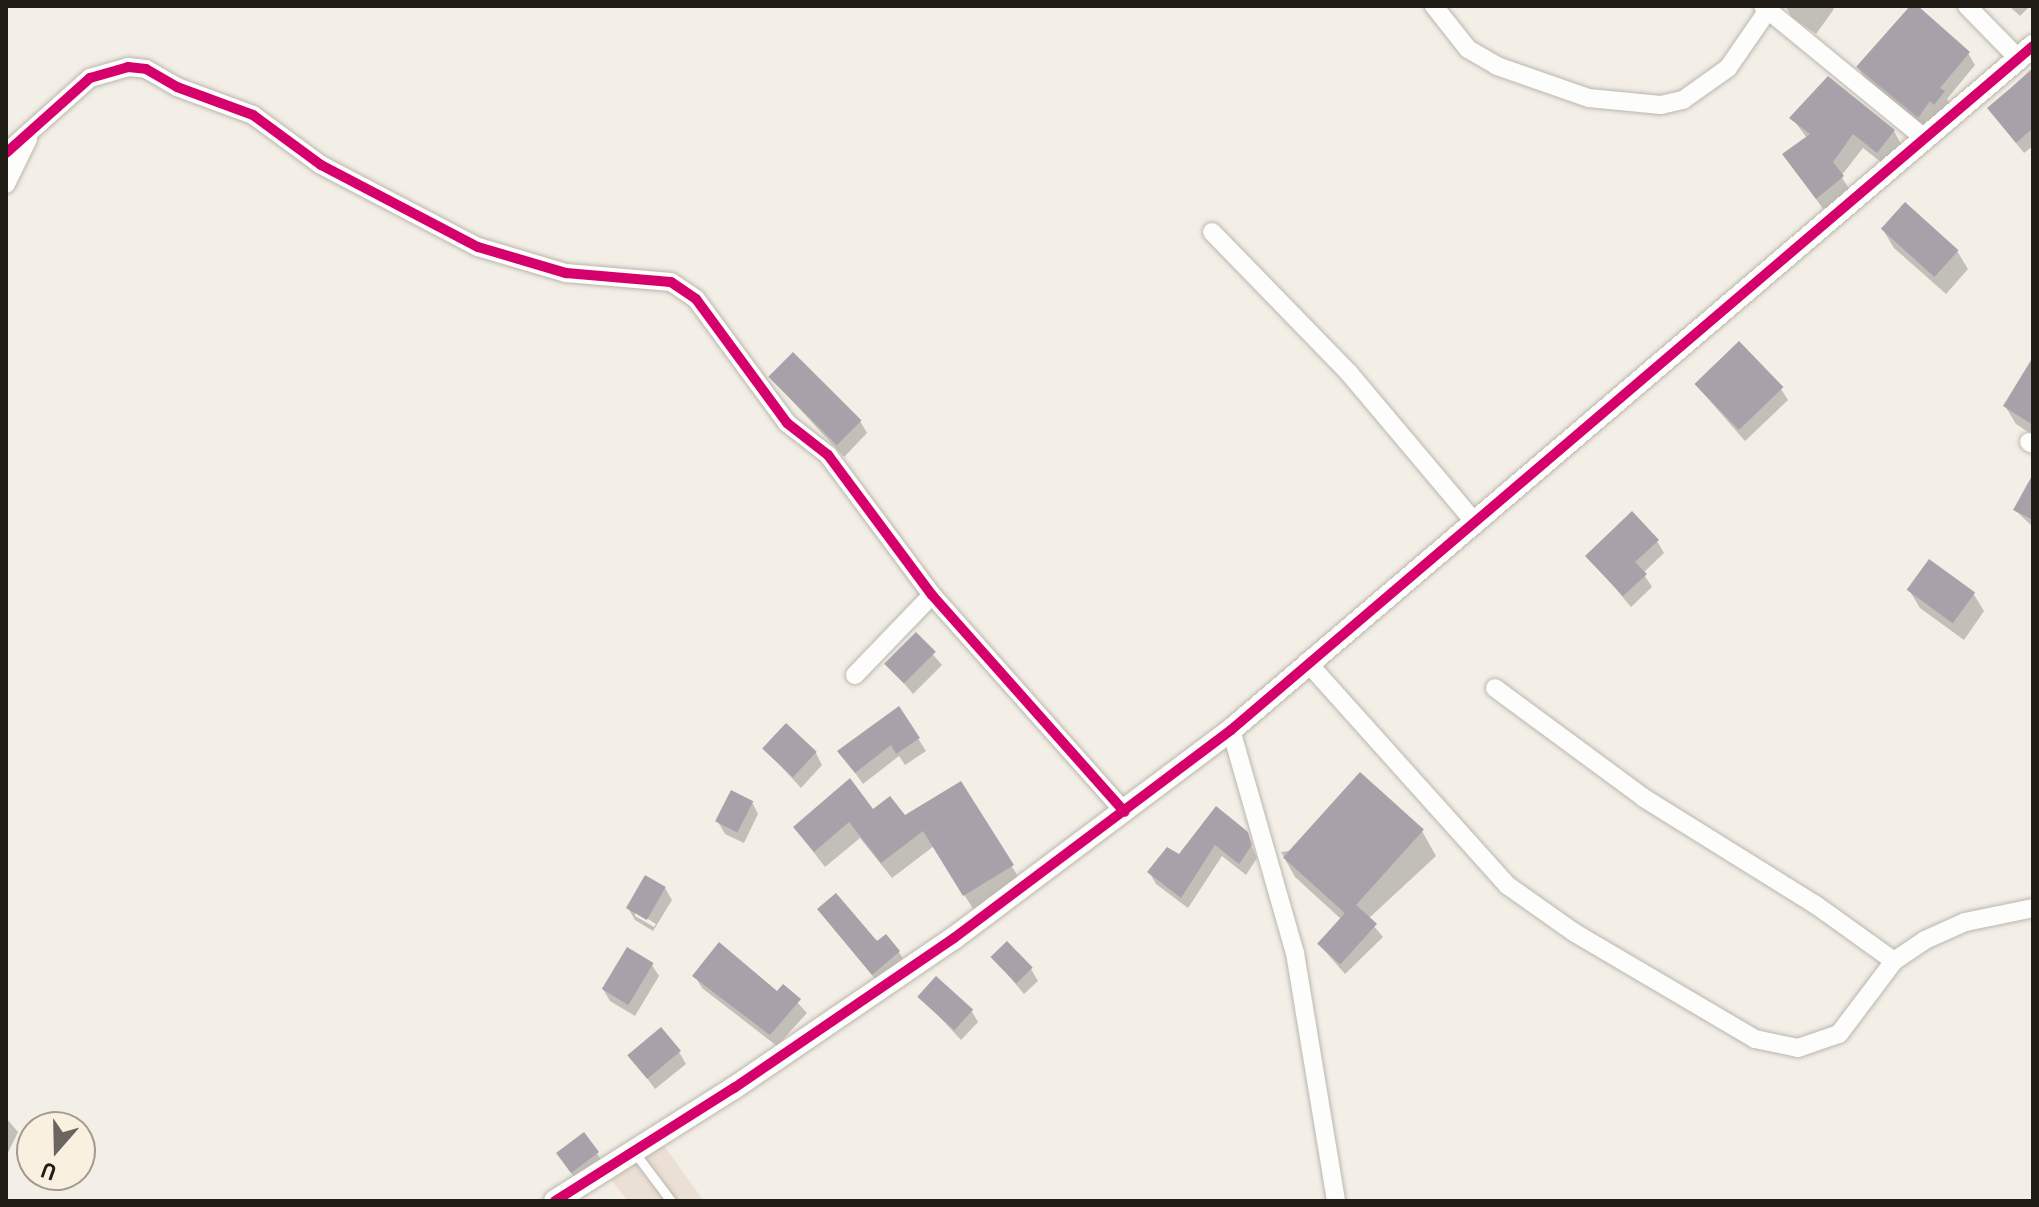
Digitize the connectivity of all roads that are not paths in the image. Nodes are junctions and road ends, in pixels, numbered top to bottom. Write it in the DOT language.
graph roads {
  1 [pos="1434,6"];
  2 [pos="1967,6"];
  3 [pos="1766,8"];
  4 [pos="2026,52"];
  5 [pos="31,132"];
  6 [pos="1924,138"];
  7 [pos="6,153"];
  8 [pos="6,184"];
  9 [pos="1212,232"];
  10 [pos="1473,520"];
  11 [pos="932,595"];
  12 [pos="1307,662"];
  13 [pos="855,675"];
  14 [pos="1495,688"];
  15 [pos="1231,730"];
  16 [pos="1125,812"];
  17 [pos="2033,908"];
  18 [pos="1894,961"];
  19 [pos="633,1150"];
  20 [pos="555,1201"];
  21 [pos="671,1201"];
  22 [pos="1336,1201"];
  1 -- 3 [label="street"];
  2 -- 4 [label="street"];
  3 -- 6 [label="street"];
  4 -- 6 [label="street"];
  5 -- 7 [label="street"];
  5 -- 8 [label="street"];
  5 -- 11 [label="street"];
  6 -- 10 [label="street"];
  9 -- 10 [label="street"];
  10 -- 12 [label="street"];
  11 -- 13 [label="street"];
  11 -- 16 [label="street"];
  12 -- 15 [label="street"];
  12 -- 18 [label="street"];
  14 -- 18 [label="street"];
  15 -- 16 [label="street"];
  15 -- 22 [label="street"];
  16 -- 19 [label="street"];
  17 -- 18 [label="street"];
  19 -- 20 [label="street"];
  19 -- 21 [label="lane"];
}
